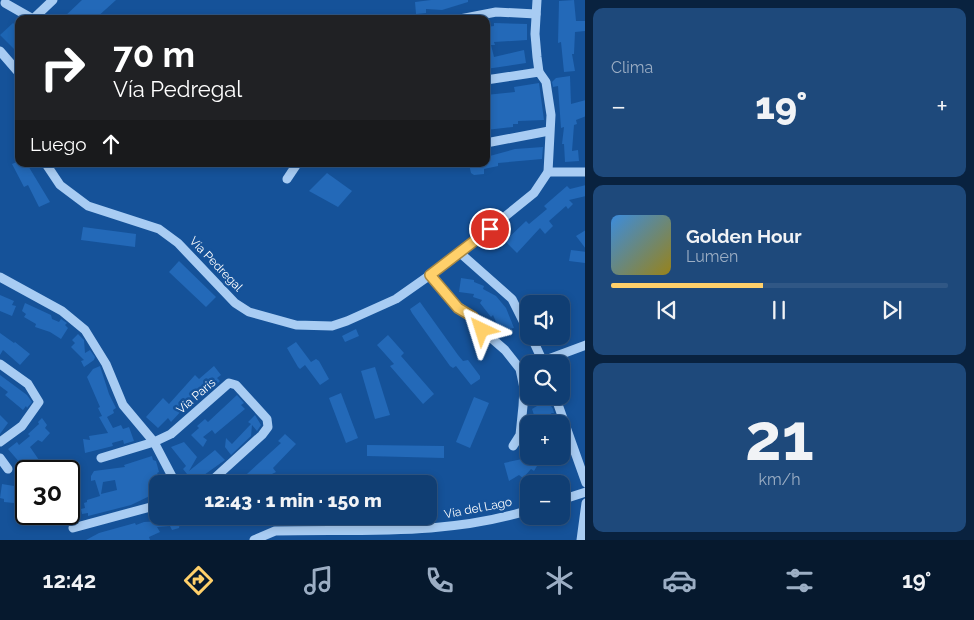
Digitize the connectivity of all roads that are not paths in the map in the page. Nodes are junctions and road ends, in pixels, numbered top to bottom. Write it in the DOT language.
graph roads {
  1 [pos="53,0"];
  2 [pos="537,0"];
  3 [pos="2,6"];
  4 [pos="536,14"];
  5 [pos="23,15"];
  6 [pos="37,15"];
  7 [pos="481,15"];
  8 [pos="0,51"];
  9 [pos="15,65"];
  10 [pos="539,72"];
  11 [pos="490,79"];
  12 [pos="549,131"];
  13 [pos="490,142"];
  14 [pos="48,167"];
  15 [pos="295,167"];
  16 [pos="548,172"];
  17 [pos="585,172"];
  18 [pos="287,179"];
  19 [pos="460,253"];
  20 [pos="430,275"];
  21 [pos="0,277"];
  22 [pos="520,315"];
  23 [pos="585,345"];
  24 [pos="560,355"];
  25 [pos="0,364"];
  26 [pos="558,405"];
  27 [pos="0,442"];
  28 [pos="154,442"];
  29 [pos="513,446"];
  30 [pos="0,458"];
  31 [pos="101,458"];
  32 [pos="8,469"];
  33 [pos="171,475"];
  34 [pos="218,475"];
  35 [pos="585,483"];
  36 [pos="585,492"];
  37 [pos="570,497"];
  38 [pos="585,503"];
  39 [pos="149,507"];
  40 [pos="520,513"];
  41 [pos="73,528"];
  42 [pos="254,540"];
  43 [pos="581,540"];
  1 -- 6 [label="street"];
  2 -- 4 [label="street"];
  3 -- 5 [label="street"];
  4 -- 7 [label="street"];
  4 -- 10 [label="street"];
  8 -- 9 [label="street"];
  10 -- 11 [label="street"];
  10 -- 12 [label="street"];
  12 -- 13 [label="street"];
  12 -- 16 [label="street"];
  14 -- 20 [label="street, Vía Pedregal"];
  15 -- 18 [label="street"];
  16 -- 17 [label="street"];
  16 -- 19 [label="street, Vía Pedregal"];
  19 -- 20 [label="street, Vía Pedregal"];
  19 -- 22 [label="street"];
  20 -- 29 [label="street"];
  21 -- 28 [label="street"];
  23 -- 24 [label="street"];
  25 -- 27 [label="street"];
  26 -- 35 [label="street"];
  28 -- 31 [label="street, Vía París"];
  28 -- 33 [label="street"];
  28 -- 34 [label="street, Vía París"];
  30 -- 32 [label="street"];
  36 -- 37 [label="street"];
  38 -- 43 [label="street"];
  39 -- 41 [label="street"];
  40 -- 42 [label="street, Vía del Lago"];
}
